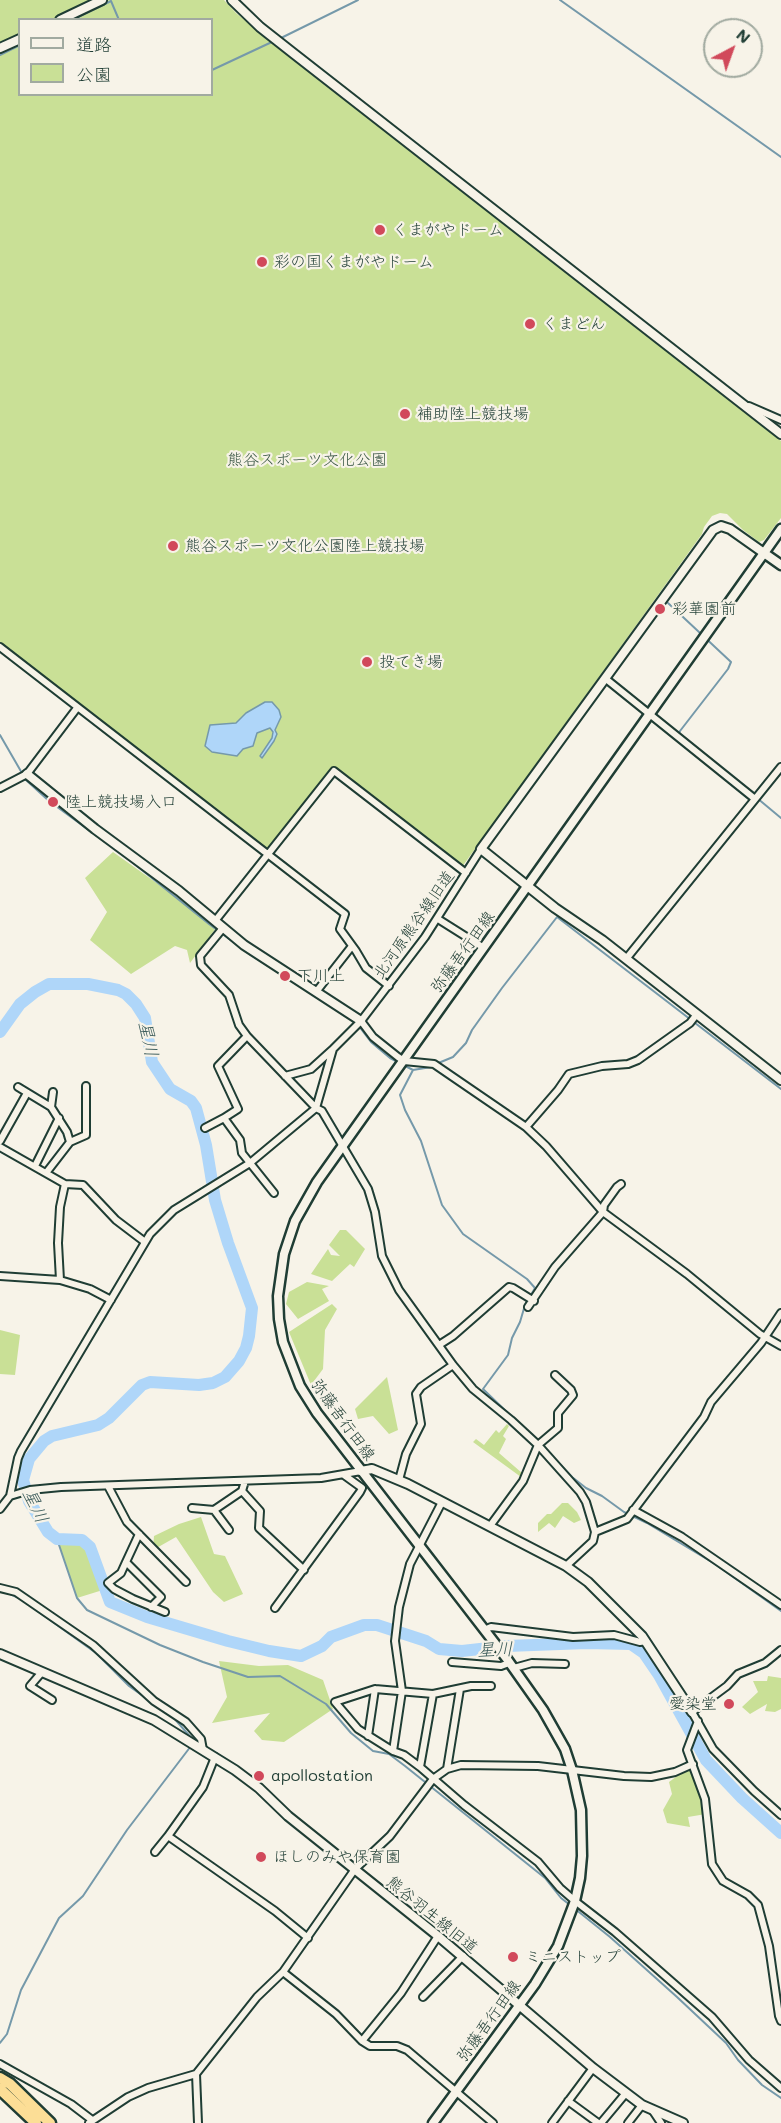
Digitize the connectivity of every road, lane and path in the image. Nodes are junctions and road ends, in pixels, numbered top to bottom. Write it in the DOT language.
graph roads {
  1 [pos="102,0"];
  2 [pos="232,0"];
  3 [pos="64,18"];
  4 [pos="18,40"];
  5 [pos="0,48"];
  6 [pos="743,404"];
  7 [pos="781,420"];
  8 [pos="781,434"];
  9 [pos="781,530"];
  10 [pos="764,553"];
  11 [pos="781,565"];
  12 [pos="0,648"];
  13 [pos="606,679"];
  14 [pos="77,708"];
  15 [pos="651,715"];
  16 [pos="781,767"];
  17 [pos="27,774"];
  18 [pos="0,788"];
  19 [pos="755,799"];
  20 [pos="482,849"];
  21 [pos="267,855"];
  22 [pos="466,873"];
  23 [pos="528,887"];
  24 [pos="438,919"];
  25 [pos="215,921"];
  26 [pos="223,928"];
  27 [pos="352,946"];
  28 [pos="484,948"];
  29 [pos="626,959"];
  30 [pos="389,986"];
  31 [pos="316,992"];
  32 [pos="697,1014"];
  33 [pos="361,1021"];
  34 [pos="247,1036"];
  35 [pos="333,1049"];
  36 [pos="404,1061"];
  37 [pos="285,1076"];
  38 [pos="781,1079"];
  39 [pos="86,1086"];
  40 [pos="18,1087"];
  41 [pos="53,1092"];
  42 [pos="27,1093"];
  43 [pos="51,1107"];
  44 [pos="316,1108"];
  45 [pos="59,1118"];
  46 [pos="224,1118"];
  47 [pos="526,1127"];
  48 [pos="206,1128"];
  49 [pos="0,1141"];
  50 [pos="70,1142"];
  51 [pos="0,1147"];
  52 [pos="343,1147"];
  53 [pos="250,1163"];
  54 [pos="35,1167"];
  55 [pos="46,1173"];
  56 [pos="64,1184"];
  57 [pos="621,1184"];
  58 [pos="274,1193"];
  59 [pos="603,1212"];
  60 [pos="145,1242"];
  61 [pos="0,1276"];
  62 [pos="60,1280"];
  63 [pos="111,1300"];
  64 [pos="534,1301"];
  65 [pos="528,1308"];
  66 [pos="781,1313"];
  67 [pos="765,1336"];
  68 [pos="439,1345"];
  69 [pos="781,1346"];
  70 [pos="453,1365"];
  71 [pos="555,1375"];
  72 [pos="538,1445"];
  73 [pos="361,1471"];
  74 [pos="343,1475"];
  75 [pos="399,1480"];
  76 [pos="245,1481"];
  77 [pos="108,1486"];
  78 [pos="242,1491"];
  79 [pos="13,1495"];
  80 [pos="442,1502"];
  81 [pos="192,1508"];
  82 [pos="0,1509"];
  83 [pos="214,1510"];
  84 [pos="633,1510"];
  85 [pos="490,1526"];
  86 [pos="229,1530"];
  87 [pos="595,1532"];
  88 [pos="139,1534"];
  89 [pos="418,1546"];
  90 [pos="126,1562"];
  91 [pos="566,1566"];
  92 [pos="304,1570"];
  93 [pos="186,1582"];
  94 [pos="0,1588"];
  95 [pos="781,1605"];
  96 [pos="151,1607"];
  97 [pos="275,1608"];
  98 [pos="165,1612"];
  99 [pos="486,1632"];
  100 [pos="646,1641"];
  101 [pos="781,1650"];
  102 [pos="0,1654"];
  103 [pos="452,1662"];
  104 [pos="510,1663"];
  105 [pos="565,1664"];
  106 [pos="42,1672"];
  107 [pos="491,1686"];
  108 [pos="375,1689"];
  109 [pos="460,1689"];
  110 [pos="402,1691"];
  111 [pos="434,1694"];
  112 [pos="52,1700"];
  113 [pos="692,1712"];
  114 [pos="698,1721"];
  115 [pos="368,1736"];
  116 [pos="196,1745"];
  117 [pos="393,1751"];
  118 [pos="215,1757"];
  119 [pos="693,1764"];
  120 [pos="420,1767"];
  121 [pos="447,1768"];
  122 [pos="572,1770"];
  123 [pos="433,1779"];
  124 [pos="781,1815"];
  125 [pos="168,1836"];
  126 [pos="155,1852"];
  127 [pos="354,1869"];
  128 [pos="575,1901"];
  129 [pos="438,1936"];
  130 [pos="308,1938"];
  131 [pos="463,1956"];
  132 [pos="283,1971"];
  133 [pos="423,1997"];
  134 [pos="519,2007"];
  135 [pos="780,2019"];
  136 [pos="771,2021"];
  137 [pos="362,2041"];
  138 [pos="0,2064"];
  139 [pos="593,2068"];
  140 [pos="196,2074"];
  141 [pos="0,2078"];
  142 [pos="781,2088"];
  143 [pos="0,2089"];
  144 [pos="455,2092"];
  145 [pos="626,2093"];
  146 [pos="568,2101"];
  147 [pos="642,2105"];
  148 [pos="653,2111"];
  149 [pos="91,2121"];
  150 [pos="36,2123"];
  151 [pos="50,2123"];
  152 [pos="198,2123"];
  153 [pos="433,2123"];
  154 [pos="492,2123"];
  155 [pos="552,2123"];
  156 [pos="599,2123"];
  157 [pos="628,2123"];
  158 [pos="661,2123"];
  159 [pos="683,2123"];
  1 -- 3 [label="street"];
  2 -- 6 [label="street"];
  4 -- 5 [label="street"];
  6 -- 7 [label="street"];
  6 -- 8 [label="street"];
  9 -- 10 [label="main road, 弥藤吾行田線"];
  10 -- 11 [label="main road"];
  10 -- 13 [label="street, 北河原熊谷線旧道"];
  10 -- 15 [label="main road, 弥藤吾行田線"];
  12 -- 14 [label="street"];
  13 -- 15 [label="street"];
  13 -- 20 [label="street, 北河原熊谷線旧道"];
  14 -- 17 [label="street"];
  14 -- 21 [label="street"];
  15 -- 19 [label="street"];
  15 -- 23 [label="main road, 弥藤吾行田線"];
  16 -- 19 [label="street"];
  17 -- 18 [label="street"];
  17 -- 25 [label="street"];
  19 -- 29 [label="street"];
  20 -- 22 [label="street, 北河原熊谷線旧道"];
  20 -- 23 [label="street"];
  21 -- 22 [label="street"];
  21 -- 25 [label="street"];
  21 -- 27 [label="street"];
  22 -- 24 [label="street, 北河原熊谷線旧道"];
  23 -- 28 [label="main road, 弥藤吾行田線"];
  23 -- 29 [label="street"];
  24 -- 28 [label="street"];
  24 -- 30 [label="street, 北河原熊谷線旧道"];
  25 -- 26 [label="street"];
  26 -- 31 [label="street"];
  26 -- 34 [label="street"];
  27 -- 30 [label="street"];
  27 -- 31 [label="street"];
  28 -- 36 [label="main road, 弥藤吾行田線"];
  29 -- 32 [label="street"];
  30 -- 33 [label="street, 北河原熊谷線旧道"];
  31 -- 33 [label="street"];
  32 -- 38 [label="street"];
  32 -- 47 [label="street"];
  33 -- 35 [label="street, 北河原熊谷線旧道"];
  33 -- 36 [label="street"];
  34 -- 37 [label="street"];
  34 -- 46 [label="street"];
  35 -- 37 [label="street, 北河原熊谷線旧道"];
  35 -- 44 [label="street"];
  36 -- 47 [label="street"];
  36 -- 52 [label="main road, 弥藤吾行田線"];
  37 -- 44 [label="street"];
  39 -- 50 [label="street"];
  40 -- 42 [label="street"];
  41 -- 43 [label="street"];
  42 -- 43 [label="street"];
  42 -- 49 [label="street"];
  43 -- 45 [label="street"];
  44 -- 52 [label="street"];
  44 -- 53 [label="street"];
  45 -- 50 [label="street"];
  45 -- 54 [label="street"];
  46 -- 48 [label="street"];
  46 -- 53 [label="street"];
  47 -- 59 [label="street"];
  50 -- 55 [label="street"];
  51 -- 54 [label="street"];
  52 -- 68 [label="street"];
  52 -- 73 [label="main road, 弥藤吾行田線"];
  53 -- 58 [label="street"];
  53 -- 60 [label="street"];
  54 -- 55 [label="street"];
  55 -- 56 [label="street"];
  56 -- 60 [label="street"];
  56 -- 62 [label="street"];
  57 -- 59 [label="street"];
  59 -- 64 [label="street"];
  59 -- 67 [label="street"];
  60 -- 63 [label="street"];
  61 -- 62 [label="street"];
  62 -- 63 [label="street"];
  63 -- 79 [label="street"];
  64 -- 65 [label="street"];
  64 -- 68 [label="street"];
  66 -- 67 [label="street"];
  67 -- 69 [label="street"];
  67 -- 84 [label="street"];
  68 -- 70 [label="street"];
  70 -- 72 [label="street"];
  70 -- 75 [label="street"];
  71 -- 72 [label="street"];
  72 -- 85 [label="street"];
  72 -- 87 [label="street"];
  73 -- 74 [label="street"];
  73 -- 75 [label="street"];
  73 -- 89 [label="main road, 弥藤吾行田線"];
  74 -- 76 [label="street"];
  74 -- 92 [label="street"];
  75 -- 80 [label="street"];
  76 -- 77 [label="street"];
  76 -- 78 [label="street"];
  77 -- 79 [label="street"];
  77 -- 88 [label="street"];
  78 -- 83 [label="street"];
  78 -- 92 [label="street"];
  79 -- 82 [label="street"];
  80 -- 85 [label="street"];
  80 -- 89 [label="street"];
  81 -- 83 [label="street"];
  83 -- 86 [label="street"];
  84 -- 87 [label="street"];
  84 -- 95 [label="street"];
  85 -- 91 [label="street"];
  87 -- 91 [label="street"];
  88 -- 90 [label="street"];
  88 -- 93 [label="street"];
  89 -- 99 [label="main road, 弥藤吾行田線"];
  89 -- 110 [label="street"];
  90 -- 96 [label="street"];
  90 -- 96 [label="street"];
  91 -- 100 [label="street"];
  92 -- 97 [label="street"];
  94 -- 116 [label="street"];
  96 -- 98 [label="street"];
  99 -- 100 [label="street"];
  99 -- 104 [label="main road, 弥藤吾行田線"];
  100 -- 113 [label="street"];
  101 -- 113 [label="street"];
  102 -- 106 [label="street, 熊谷羽生線旧道"];
  103 -- 104 [label="street"];
  104 -- 105 [label="street"];
  104 -- 122 [label="main road, 弥藤吾行田線"];
  106 -- 112 [label="street"];
  106 -- 116 [label="street, 熊谷羽生線旧道"];
  107 -- 109 [label="street"];
  108 -- 110 [label="street"];
  108 -- 115 [label="street"];
  108 -- 115 [label="street"];
  109 -- 111 [label="street"];
  109 -- 121 [label="street"];
  110 -- 111 [label="street"];
  110 -- 117 [label="street"];
  111 -- 120 [label="street"];
  113 -- 114 [label="street"];
  114 -- 119 [label="street"];
  114 -- 124 [label="street"];
  115 -- 117 [label="street"];
  116 -- 118 [label="street, 熊谷羽生線旧道"];
  117 -- 120 [label="street"];
  118 -- 125 [label="street"];
  118 -- 127 [label="street, 熊谷羽生線旧道"];
  119 -- 122 [label="street"];
  119 -- 135 [label="street"];
  120 -- 123 [label="street"];
  121 -- 122 [label="street"];
  121 -- 123 [label="street"];
  122 -- 128 [label="main road, 弥藤吾行田線"];
  123 -- 127 [label="street"];
  123 -- 128 [label="street"];
  125 -- 126 [label="street"];
  125 -- 130 [label="street"];
  127 -- 129 [label="street, 熊谷羽生線旧道"];
  127 -- 130 [label="street"];
  128 -- 134 [label="main road, 弥藤吾行田線"];
  128 -- 142 [label="street"];
  129 -- 131 [label="street, 熊谷羽生線旧道"];
  129 -- 137 [label="street"];
  130 -- 132 [label="street"];
  131 -- 133 [label="street"];
  131 -- 134 [label="street, 熊谷羽生線旧道"];
  132 -- 137 [label="street"];
  132 -- 140 [label="street"];
  134 -- 139 [label="street, 熊谷羽生線旧道"];
  134 -- 144 [label="main road, 弥藤吾行田線"];
  135 -- 136 [label="street"];
  137 -- 144 [label="street"];
  138 -- 149 [label="street"];
  139 -- 145 [label="street, 熊谷羽生線旧道"];
  139 -- 146 [label="street"];
  140 -- 149 [label="street"];
  140 -- 152 [label="street"];
  141 -- 151 [label="highway"];
  143 -- 150 [label="highway"];
  144 -- 153 [label="main road, 弥藤吾行田線"];
  144 -- 154 [label="street"];
  145 -- 147 [label="street, 熊谷羽生線旧道"];
  145 -- 156 [label="street"];
  146 -- 155 [label="street"];
  146 -- 156 [label="street"];
  147 -- 148 [label="street, 熊谷羽生線旧道"];
  147 -- 157 [label="street"];
  148 -- 158 [label="street"];
  148 -- 159 [label="street, 熊谷羽生線旧道"];
}
